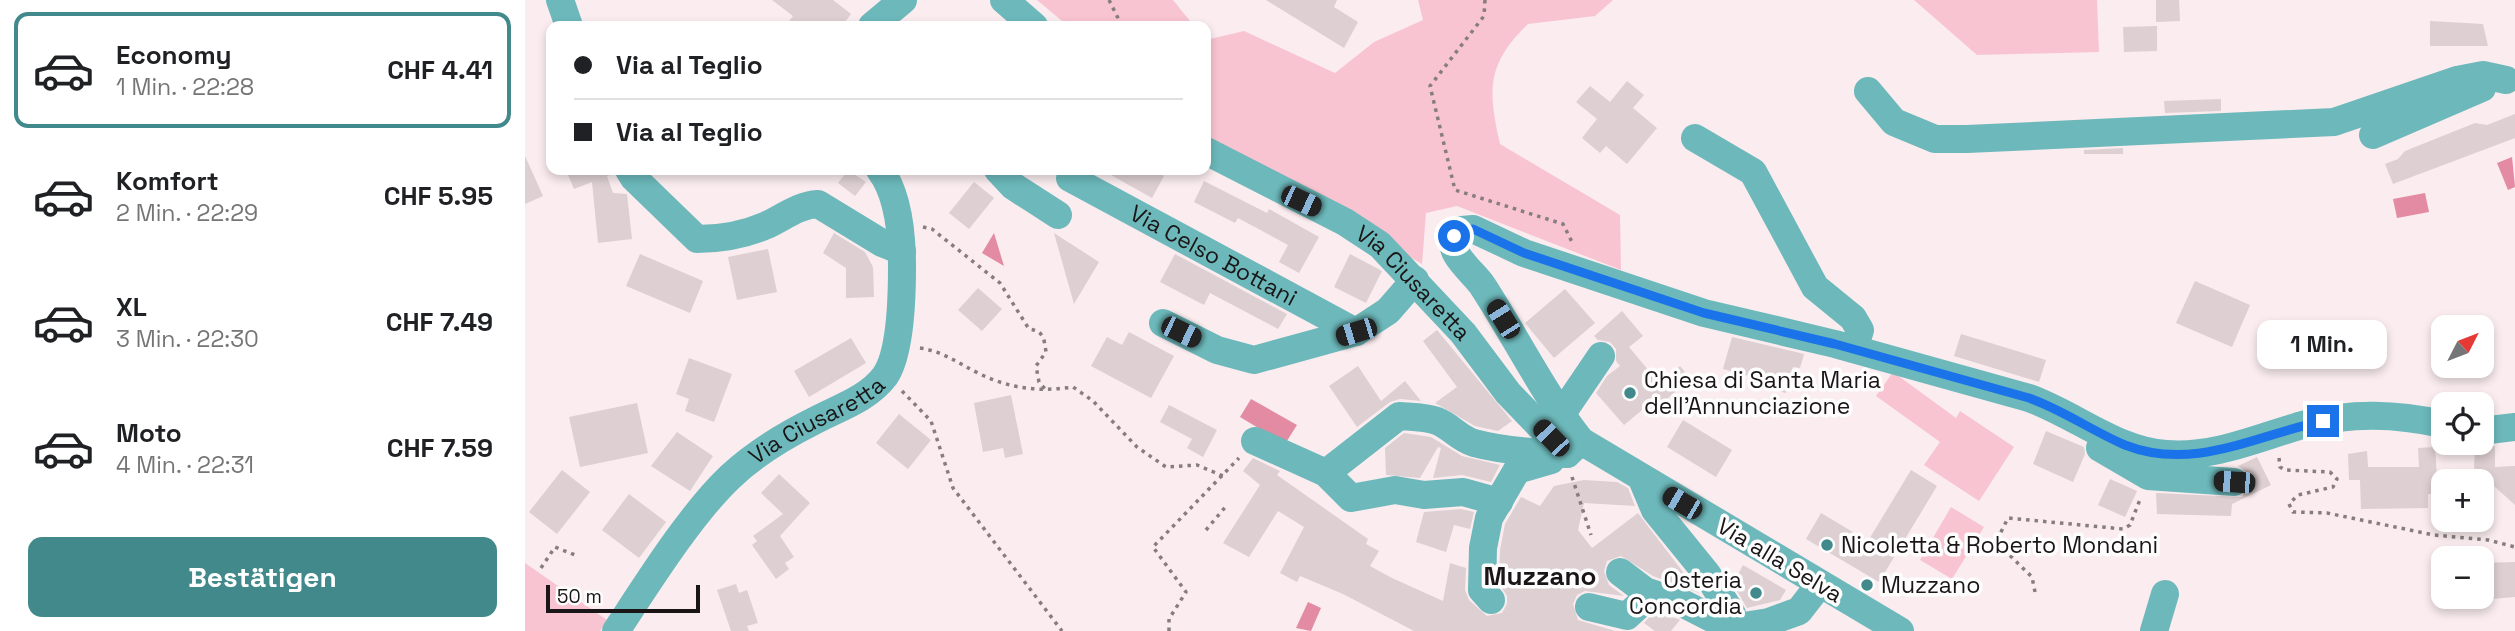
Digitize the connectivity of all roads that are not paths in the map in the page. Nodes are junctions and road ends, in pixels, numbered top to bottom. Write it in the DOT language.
graph roads {
  1 [pos="560,0"];
  2 [pos="903,0"];
  3 [pos="1004,0"];
  4 [pos="567,21"];
  5 [pos="878,21"];
  6 [pos="1028,21"];
  7 [pos="2510,80"];
  8 [pos="1868,91"];
  9 [pos="2374,135"];
  10 [pos="1695,138"];
  11 [pos="1211,154"];
  12 [pos="632,175"];
  13 [pos="882,175"];
  14 [pos="1003,175"];
  15 [pos="1070,178"];
  16 [pos="1058,215"];
  17 [pos="900,239"];
  18 [pos="1415,280"];
  19 [pos="1164,323"];
  20 [pos="1356,332"];
  21 [pos="1854,349"];
  22 [pos="1601,356"];
  23 [pos="1561,415"];
  24 [pos="2071,416"];
  25 [pos="2431,421"];
  26 [pos="2515,427"];
  27 [pos="2494,430"];
  28 [pos="1255,441"];
  29 [pos="1574,448"];
  30 [pos="1326,474"];
  31 [pos="1633,474"];
  32 [pos="2234,482"];
  33 [pos="1499,502"];
  34 [pos="1619,572"];
  35 [pos="1820,584"];
  36 [pos="1645,591"];
  37 [pos="2165,594"];
  38 [pos="1491,600"];
  39 [pos="1589,607"];
  40 [pos="1732,629"];
  41 [pos="617,631"];
  42 [pos="1900,631"];
  43 [pos="2154,631"];
  1 -- 4 [label="street"];
  2 -- 5 [label="street"];
  3 -- 6 [label="street"];
  7 -- 8 [label="street"];
  7 -- 9 [label="street"];
  10 -- 21 [label="street"];
  11 -- 18 [label="street, Via Ciusaretta"];
  12 -- 17 [label="street"];
  13 -- 17 [label="street, Via Ciusaretta"];
  14 -- 16 [label="street"];
  15 -- 20 [label="street, Via Celso Bottani"];
  17 -- 41 [label="street, Via Ciusaretta"];
  18 -- 20 [label="street"];
  18 -- 29 [label="street, Via Ciusaretta"];
  19 -- 20 [label="street"];
  21 -- 23 [label="street"];
  21 -- 24 [label="street"];
  22 -- 23 [label="street"];
  23 -- 29 [label="street"];
  24 -- 25 [label="street"];
  24 -- 32 [label="street"];
  26 -- 27 [label="street"];
  28 -- 30 [label="street"];
  29 -- 30 [label="street"];
  29 -- 31 [label="street, Via alla Selva"];
  29 -- 33 [label="street"];
  30 -- 33 [label="street"];
  31 -- 35 [label="street, Via alla Selva"];
  31 -- 40 [label="street"];
  33 -- 38 [label="street"];
  34 -- 36 [label="street"];
  35 -- 40 [label="street"];
  35 -- 42 [label="street, Via alla Selva"];
  36 -- 39 [label="street"];
  36 -- 40 [label="street"];
  37 -- 43 [label="street"];
}
